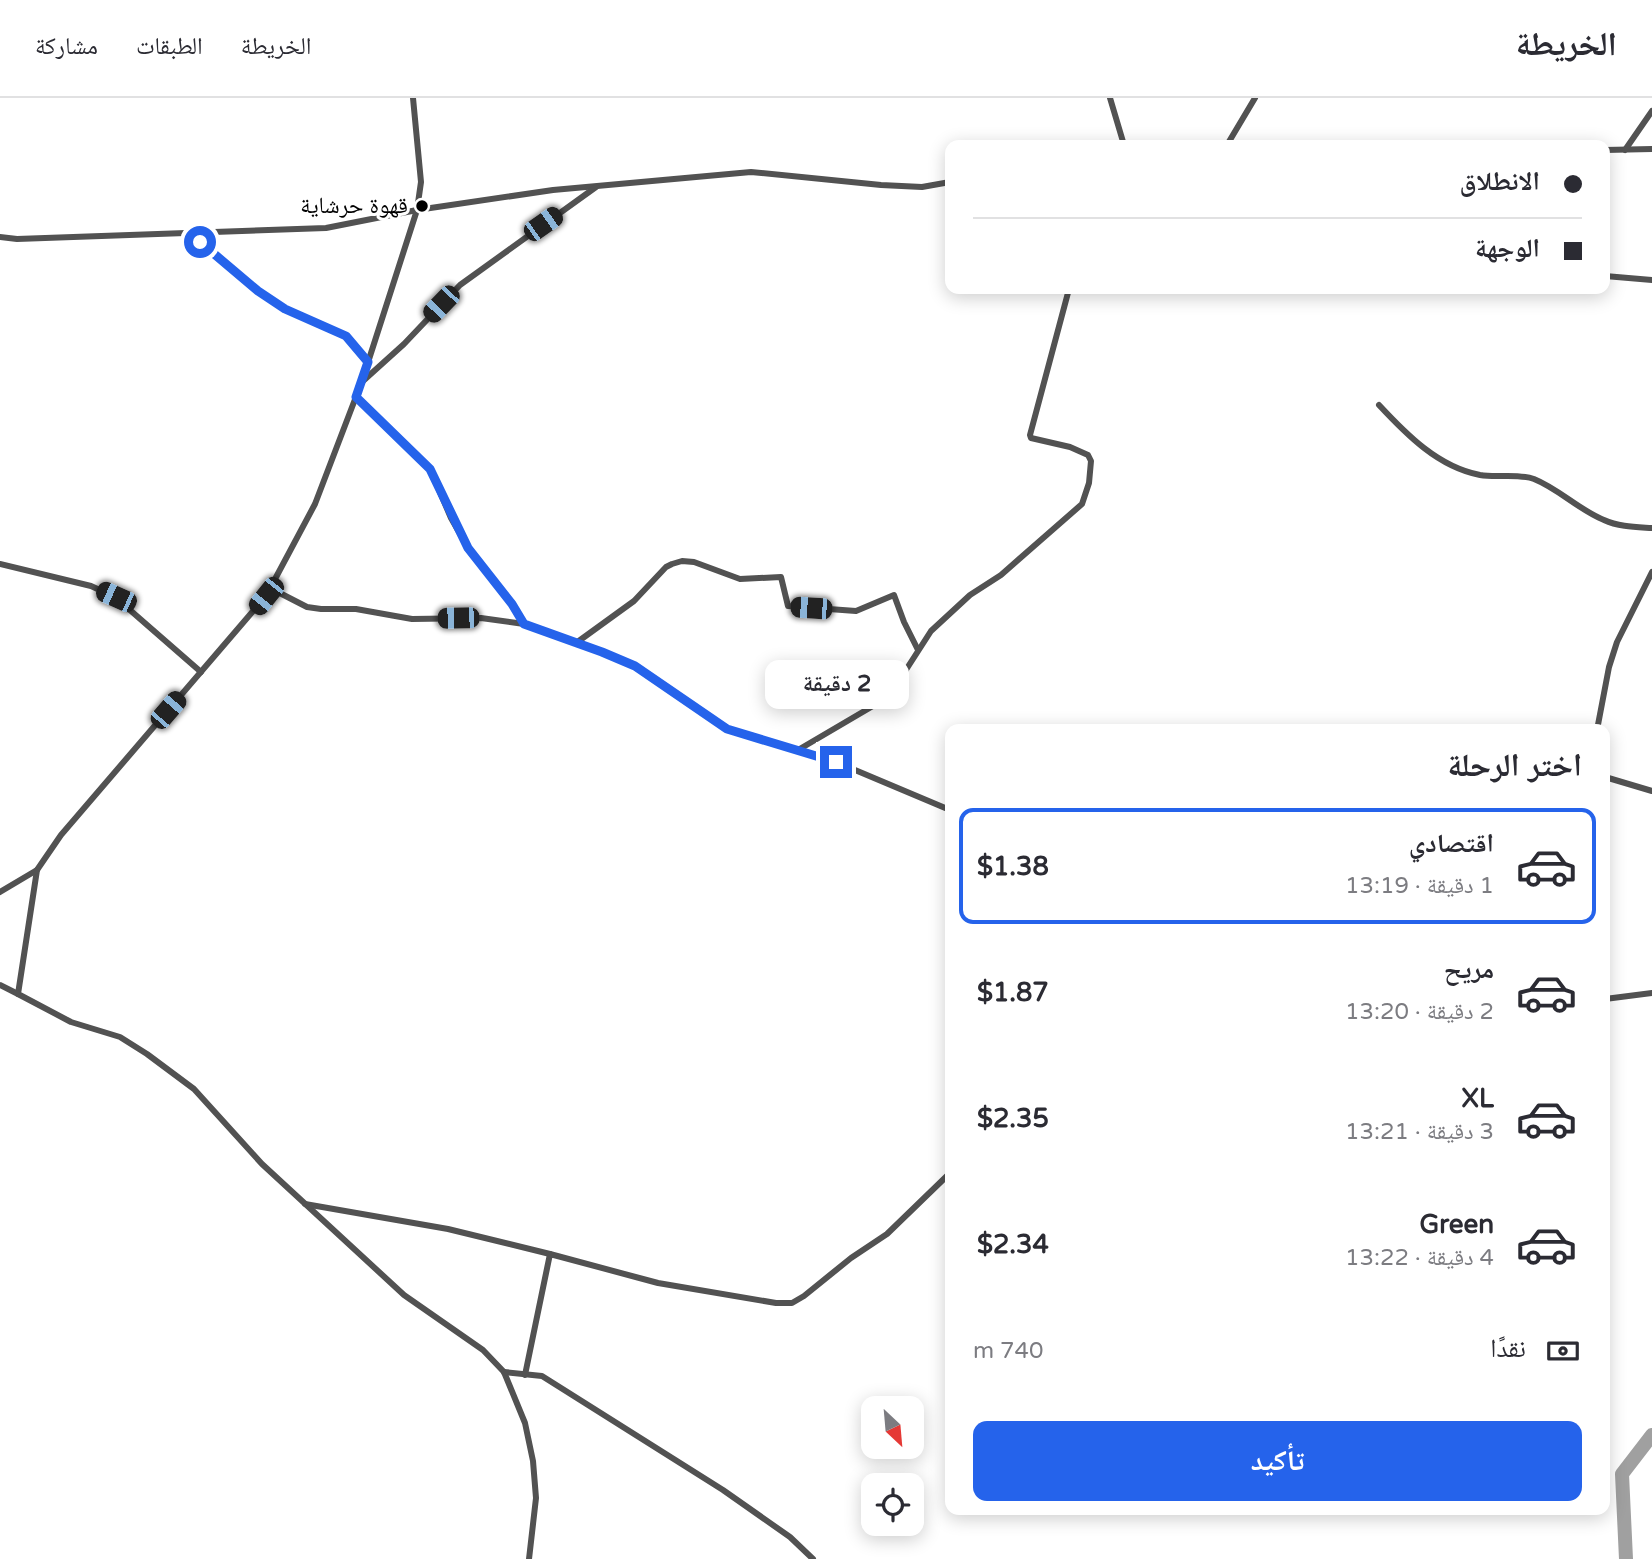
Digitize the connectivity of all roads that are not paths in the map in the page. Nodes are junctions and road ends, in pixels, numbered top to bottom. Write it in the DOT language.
graph roads {
  1 [pos="413,98"];
  2 [pos="1110,98"];
  3 [pos="1255,98"];
  4 [pos="1652,111"];
  5 [pos="1123,140"];
  6 [pos="1230,140"];
  7 [pos="1652,149"];
  8 [pos="1610,150"];
  9 [pos="1625,150"];
  10 [pos="945,183"];
  11 [pos="597,186"];
  12 [pos="417,210"];
  13 [pos="193,234"];
  14 [pos="0,237"];
  15 [pos="1610,277"];
  16 [pos="1652,280"];
  17 [pos="1068,294"];
  18 [pos="368,362"];
  19 [pos="362,382"];
  20 [pos="356,397"];
  21 [pos="1379,405"];
  22 [pos="1652,528"];
  23 [pos="0,564"];
  24 [pos="1652,572"];
  25 [pos="270,588"];
  26 [pos="524,624"];
  27 [pos="576,643"];
  28 [pos="918,650"];
  29 [pos="201,672"];
  30 [pos="1598,724"];
  31 [pos="798,750"];
  32 [pos="1610,778"];
  33 [pos="1652,791"];
  34 [pos="945,808"];
  35 [pos="37,870"];
  36 [pos="0,892"];
  37 [pos="0,985"];
  38 [pos="1652,993"];
  39 [pos="18,994"];
  40 [pos="1610,998"];
  41 [pos="945,1178"];
  42 [pos="305,1204"];
  43 [pos="550,1254"];
  44 [pos="504,1373"];
  45 [pos="524,1375"];
  46 [pos="529,1559"];
  47 [pos="813,1559"];
  1 -- 12 [label="street"];
  2 -- 5 [label="street"];
  3 -- 6 [label="street"];
  4 -- 9 [label="street"];
  7 -- 9 [label="street"];
  8 -- 9 [label="street"];
  10 -- 11 [label="street"];
  11 -- 12 [label="street"];
  11 -- 19 [label="street"];
  12 -- 13 [label="street"];
  12 -- 18 [label="street"];
  13 -- 14 [label="street"];
  13 -- 18 [label="street"];
  15 -- 16 [label="street"];
  17 -- 28 [label="street"];
  18 -- 19 [label="street"];
  19 -- 20 [label="street"];
  20 -- 25 [label="street"];
  20 -- 26 [label="street"];
  21 -- 22 [label="street"];
  23 -- 29 [label="street"];
  24 -- 30 [label="street"];
  25 -- 26 [label="street"];
  25 -- 29 [label="street"];
  26 -- 27 [label="street"];
  27 -- 28 [label="street"];
  27 -- 31 [label="street"];
  28 -- 31 [label="street"];
  29 -- 35 [label="street"];
  31 -- 34 [label="street"];
  32 -- 33 [label="street"];
  35 -- 36 [label="street"];
  35 -- 39 [label="street"];
  37 -- 39 [label="street"];
  38 -- 40 [label="street"];
  39 -- 42 [label="street"];
  41 -- 43 [label="street"];
  42 -- 43 [label="street"];
  42 -- 44 [label="street"];
  43 -- 45 [label="street"];
  44 -- 45 [label="street"];
  44 -- 46 [label="street"];
  45 -- 47 [label="street"];
}
